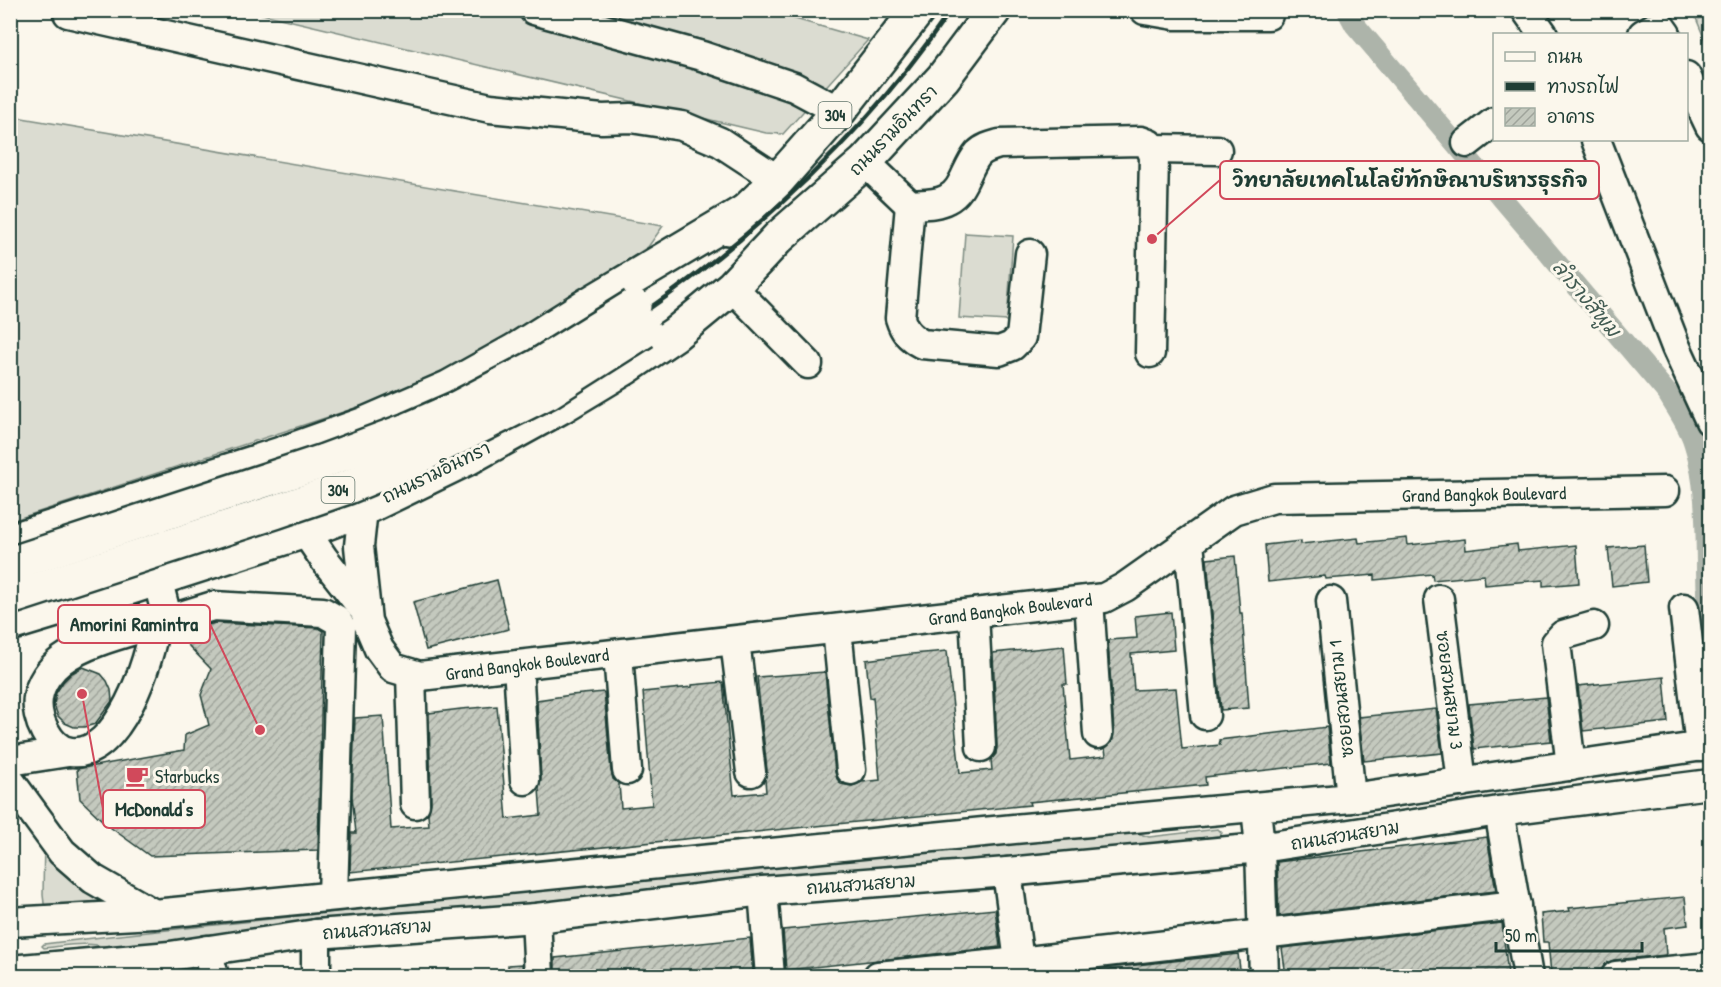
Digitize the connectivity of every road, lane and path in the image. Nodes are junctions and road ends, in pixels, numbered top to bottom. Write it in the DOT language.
graph roads {
  1 [pos="534,10"];
  2 [pos="994,10"];
  3 [pos="1145,10"];
  4 [pos="1526,10"];
  5 [pos="913,12"];
  6 [pos="68,13"];
  7 [pos="1268,15"];
  8 [pos="1543,33"];
  9 [pos="1645,33"];
  10 [pos="1665,33"];
  11 [pos="1688,80"];
  12 [pos="839,111"];
  13 [pos="1493,123"];
  14 [pos="1710,126"];
  15 [pos="1596,141"];
  16 [pos="1467,143"];
  17 [pos="1152,149"];
  18 [pos="1217,150"];
  19 [pos="865,162"];
  20 [pos="778,180"];
  21 [pos="910,205"];
  22 [pos="744,212"];
  23 [pos="778,238"];
  24 [pos="1030,254"];
  25 [pos="732,287"];
  26 [pos="639,318"];
  27 [pos="1150,354"];
  28 [pos="808,364"];
  29 [pos="1710,421"];
  30 [pos="1665,491"];
  31 [pos="363,509"];
  32 [pos="82,519"];
  33 [pos="305,531"];
  34 [pos="10,542"];
  35 [pos="1189,542"];
  36 [pos="359,546"];
  37 [pos="324,559"];
  38 [pos="10,564"];
  39 [pos="158,578"];
  40 [pos="102,596"];
  41 [pos="10,598"];
  42 [pos="1439,599"];
  43 [pos="1089,600"];
  44 [pos="1331,601"];
  45 [pos="1684,608"];
  46 [pos="365,611"];
  47 [pos="974,613"];
  48 [pos="162,623"];
  49 [pos="10,624"];
  50 [pos="1594,626"];
  51 [pos="837,629"];
  52 [pos="735,640"];
  53 [pos="618,654"];
  54 [pos="518,665"];
  55 [pos="411,674"];
  56 [pos="1205,715"];
  57 [pos="1098,734"];
  58 [pos="1705,746"];
  59 [pos="981,747"];
  60 [pos="68,752"];
  61 [pos="10,761"];
  62 [pos="1571,766"];
  63 [pos="627,770"];
  64 [pos="851,770"];
  65 [pos="751,772"];
  66 [pos="525,780"];
  67 [pos="10,781"];
  68 [pos="1462,782"];
  69 [pos="1710,784"];
  70 [pos="1351,798"];
  71 [pos="415,804"];
  72 [pos="1256,807"];
  73 [pos="1499,811"];
  74 [pos="1260,848"];
  75 [pos="1007,872"];
  76 [pos="763,891"];
  77 [pos="333,896"];
  78 [pos="1516,905"];
  79 [pos="154,914"];
  80 [pos="536,918"];
  81 [pos="10,922"];
  82 [pos="316,934"];
  83 [pos="1261,935"];
  84 [pos="170,956"];
  85 [pos="210,963"];
  86 [pos="1710,967"];
  87 [pos="1020,969"];
  88 [pos="10,970"];
  89 [pos="146,976"];
  90 [pos="316,976"];
  91 [pos="539,976"];
  92 [pos="770,976"];
  93 [pos="878,976"];
  94 [pos="1264,976"];
  95 [pos="1528,976"];
  96 [pos="1623,976"];
  1 -- 12 [label="street"];
  2 -- 19 [label="highway, ถนนรามอินทรา / 304"];
  3 -- 7 [label="street"];
  4 -- 8 [label="street"];
  5 -- 12 [label="highway, ถนนรามอินทรา / 304"];
  6 -- 20 [label="street"];
  9 -- 10 [label="street"];
  11 -- 14 [label="street"];
  12 -- 20 [label="highway, ถนนรามอินทรา / 304"];
  13 -- 16 [label="street"];
  15 -- 29 [label="street"];
  17 -- 18 [label="street"];
  17 -- 21 [label="street"];
  17 -- 27 [label="street"];
  19 -- 21 [label="street"];
  19 -- 23 [label="highway, ถนนรามอินทรา / 304"];
  20 -- 22 [label="highway, ถนนรามอินทรา / 304"];
  21 -- 24 [label="street"];
  22 -- 26 [label="highway, ถนนรามอินทรา / 304"];
  22 -- 32 [label="highway, ถนนรามอินทรา / 304"];
  23 -- 25 [label="highway, ถนนรามอินทรา / 304"];
  23 -- 26 [label="highway, ถนนรามอินทรา / 304"];
  25 -- 28 [label="street"];
  25 -- 31 [label="highway, ถนนรามอินทรา / 304"];
  26 -- 38 [label="highway, ถนนรามอินทรา / 304, bridge"];
  26 -- 41 [label="highway, ถนนรามอินทรา / 304, bridge"];
  30 -- 35 [label="street, Grand Bangkok Boulevard"];
  31 -- 33 [label="highway, ถนนรามอินทรา / 304"];
  31 -- 36 [label="street"];
  32 -- 34 [label="highway, ถนนรามอินทรา / 304"];
  32 -- 40 [label="highway"];
  33 -- 37 [label="street"];
  33 -- 39 [label="highway, ถนนรามอินทรา / 304"];
  35 -- 43 [label="street, Grand Bangkok Boulevard"];
  35 -- 56 [label="street"];
  36 -- 37 [label="street"];
  36 -- 46 [label="street"];
  37 -- 46 [label="street"];
  39 -- 40 [label="highway, ถนนรามอินทรา / 304"];
  39 -- 48 [label="street"];
  40 -- 49 [label="highway, ถนนรามอินทรา / 304"];
  42 -- 68 [label="street, ซอยสวนสยาม 3"];
  43 -- 47 [label="street, Grand Bangkok Boulevard"];
  43 -- 57 [label="street"];
  44 -- 70 [label="street, ซอยสวนสยาม 1"];
  45 -- 58 [label="street"];
  46 -- 55 [label="street"];
  47 -- 51 [label="street, Grand Bangkok Boulevard"];
  47 -- 59 [label="street"];
  48 -- 60 [label="street"];
  48 -- 60 [label="street"];
  48 -- 77 [label="street"];
  50 -- 62 [label="street"];
  51 -- 52 [label="street, Grand Bangkok Boulevard"];
  51 -- 64 [label="street"];
  52 -- 53 [label="street, Grand Bangkok Boulevard"];
  52 -- 65 [label="street"];
  53 -- 54 [label="street, Grand Bangkok Boulevard"];
  53 -- 63 [label="street"];
  54 -- 55 [label="street, Grand Bangkok Boulevard"];
  54 -- 66 [label="street"];
  55 -- 71 [label="street"];
  58 -- 62 [label="street, ถนนสวนสยาม"];
  60 -- 61 [label="street"];
  62 -- 68 [label="street, ถนนสวนสยาม"];
  67 -- 79 [label="street"];
  68 -- 70 [label="street, ถนนสวนสยาม"];
  69 -- 73 [label="street, ถนนสวนสยาม"];
  70 -- 72 [label="street, ถนนสวนสยาม"];
  72 -- 74 [label="street"];
  72 -- 77 [label="street, ถนนสวนสยาม"];
  73 -- 74 [label="street, ถนนสวนสยาม"];
  73 -- 78 [label="street"];
  74 -- 75 [label="street, ถนนสวนสยาม"];
  74 -- 83 [label="street"];
  75 -- 76 [label="street, ถนนสวนสยาม"];
  75 -- 87 [label="street"];
  76 -- 80 [label="street, ถนนสวนสยาม"];
  76 -- 92 [label="street"];
  77 -- 79 [label="street, ถนนสวนสยาม"];
  78 -- 83 [label="street"];
  78 -- 95 [label="street"];
  79 -- 81 [label="street, ถนนสวนสยาม"];
  80 -- 82 [label="street, ถนนสวนสยาม"];
  80 -- 91 [label="street"];
  82 -- 85 [label="street, ถนนสวนสยาม"];
  82 -- 90 [label="street"];
  83 -- 87 [label="street"];
  83 -- 94 [label="street"];
  84 -- 85 [label="street, ถนนสวนสยาม"];
  84 -- 88 [label="street, ถนนสวนสยาม"];
  84 -- 89 [label="street"];
  86 -- 96 [label="street"];
  87 -- 93 [label="street"];
}
